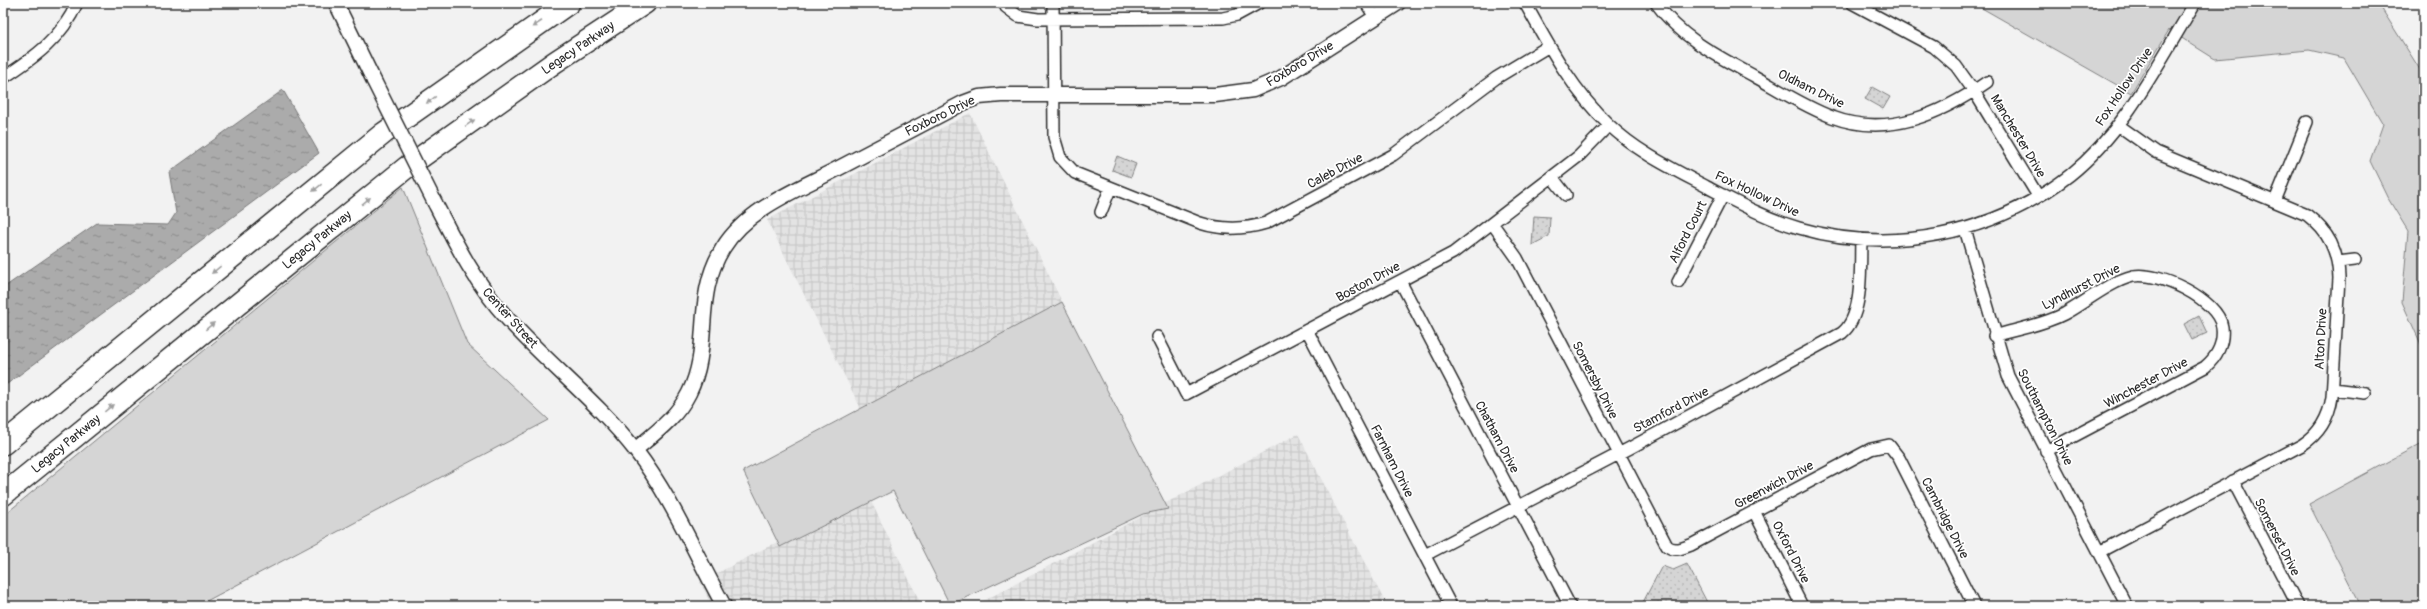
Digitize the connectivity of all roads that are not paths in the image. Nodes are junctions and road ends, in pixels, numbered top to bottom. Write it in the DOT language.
graph roads {
  1 [pos="77,3"];
  2 [pos="336,3"];
  3 [pos="569,3"];
  4 [pos="645,3"];
  5 [pos="1054,3"];
  6 [pos="1259,3"];
  7 [pos="1366,3"];
  8 [pos="1398,3"];
  9 [pos="1524,3"];
  10 [pos="1656,3"];
  11 [pos="1852,3"];
  12 [pos="2194,3"];
  13 [pos="1006,7"];
  14 [pos="1376,18"];
  15 [pos="1054,19"];
  16 [pos="1549,46"];
  17 [pos="3,78"];
  18 [pos="1987,82"];
  19 [pos="1974,91"];
  20 [pos="1053,95"];
  21 [pos="2307,122"];
  22 [pos="1609,125"];
  23 [pos="2118,126"];
  24 [pos="1552,177"];
  25 [pos="1110,189"];
  26 [pos="1566,195"];
  27 [pos="1723,195"];
  28 [pos="2038,196"];
  29 [pos="2274,201"];
  30 [pos="1101,212"];
  31 [pos="1492,223"];
  32 [pos="1965,229"];
  33 [pos="1861,239"];
  34 [pos="2355,260"];
  35 [pos="2338,262"];
  36 [pos="1400,281"];
  37 [pos="1678,282"];
  38 [pos="2218,314"];
  39 [pos="1307,330"];
  40 [pos="1994,336"];
  41 [pos="1157,337"];
  42 [pos="2332,389"];
  43 [pos="2365,393"];
  44 [pos="3,444"];
  45 [pos="1889,446"];
  46 [pos="635,450"];
  47 [pos="2046,451"];
  48 [pos="1618,454"];
  49 [pos="2233,481"];
  50 [pos="3,495"];
  51 [pos="1518,507"];
  52 [pos="1754,511"];
  53 [pos="1672,550"];
  54 [pos="2099,552"];
  55 [pos="1425,556"];
  56 [pos="724,606"];
  57 [pos="1451,606"];
  58 [pos="1570,606"];
  59 [pos="1802,606"];
  60 [pos="1974,606"];
  61 [pos="2127,606"];
  62 [pos="2298,606"];
  1 -- 17 [label="street"];
  2 -- 46 [label="street, Center Street, bridge"];
  3 -- 44 [label="highway, one-way"];
  50 -- 4 [label="highway, Legacy Parkway, one-way"];
  5 -- 15 [label="street, Caleb Drive"];
  6 -- 15 [label="street"];
  7 -- 14 [label="street"];
  8 -- 14 [label="street, Foxboro Drive"];
  9 -- 16 [label="street, Fox Hollow Drive"];
  10 -- 19 [label="street, Oldham Drive"];
  11 -- 19 [label="street, Manchester Drive"];
  12 -- 23 [label="street, Fox Hollow Drive"];
  13 -- 15 [label="street"];
  14 -- 20 [label="street, Foxboro Drive"];
  15 -- 20 [label="street, Caleb Drive"];
  16 -- 22 [label="street, Fox Hollow Drive"];
  16 -- 25 [label="street, Caleb Drive"];
  18 -- 19 [label="street, Manchester Drive"];
  19 -- 28 [label="street, Manchester Drive"];
  20 -- 25 [label="street, Caleb Drive"];
  20 -- 46 [label="street, Foxboro Drive"];
  21 -- 29 [label="street"];
  22 -- 24 [label="street, Boston Drive"];
  22 -- 27 [label="street, Fox Hollow Drive"];
  23 -- 28 [label="street, Fox Hollow Drive"];
  23 -- 29 [label="street, Alton Drive"];
  24 -- 26 [label="street"];
  24 -- 31 [label="street, Boston Drive"];
  25 -- 30 [label="street"];
  27 -- 33 [label="street, Fox Hollow Drive"];
  27 -- 37 [label="street, Alford Court"];
  28 -- 32 [label="street, Fox Hollow Drive"];
  29 -- 35 [label="street, Alton Drive"];
  31 -- 36 [label="street, Boston Drive"];
  31 -- 48 [label="street, Somersby Drive"];
  32 -- 33 [label="street, Fox Hollow Drive"];
  32 -- 40 [label="street, Southampton Drive"];
  33 -- 48 [label="street, Stamford Drive"];
  34 -- 35 [label="street"];
  35 -- 42 [label="street, Alton Drive"];
  36 -- 39 [label="street, Boston Drive"];
  36 -- 51 [label="street, Chatham Drive"];
  38 -- 40 [label="street, Lyndhurst Drive"];
  38 -- 47 [label="street, Winchester Drive"];
  39 -- 41 [label="street, Boston Drive"];
  39 -- 55 [label="street, Farnham Drive"];
  40 -- 47 [label="street, Southampton Drive"];
  42 -- 43 [label="street"];
  42 -- 49 [label="street, Alton Drive"];
  45 -- 52 [label="street, Greenwich Drive"];
  45 -- 60 [label="street, Cambridge Drive"];
  46 -- 56 [label="street, Center Street"];
  47 -- 54 [label="street, Southampton Drive"];
  48 -- 51 [label="street, Stamford Drive"];
  48 -- 53 [label="street, Somersby Drive"];
  49 -- 54 [label="street, Alton Drive"];
  49 -- 62 [label="street, Somerset Drive"];
  51 -- 55 [label="street, Stamford Drive"];
  51 -- 58 [label="street, Chatham Drive"];
  52 -- 53 [label="street, Greenwich Drive"];
  52 -- 59 [label="street, Oxford Drive"];
  54 -- 61 [label="street, Southampton Drive"];
  55 -- 57 [label="street, Farnham Drive"];
}
